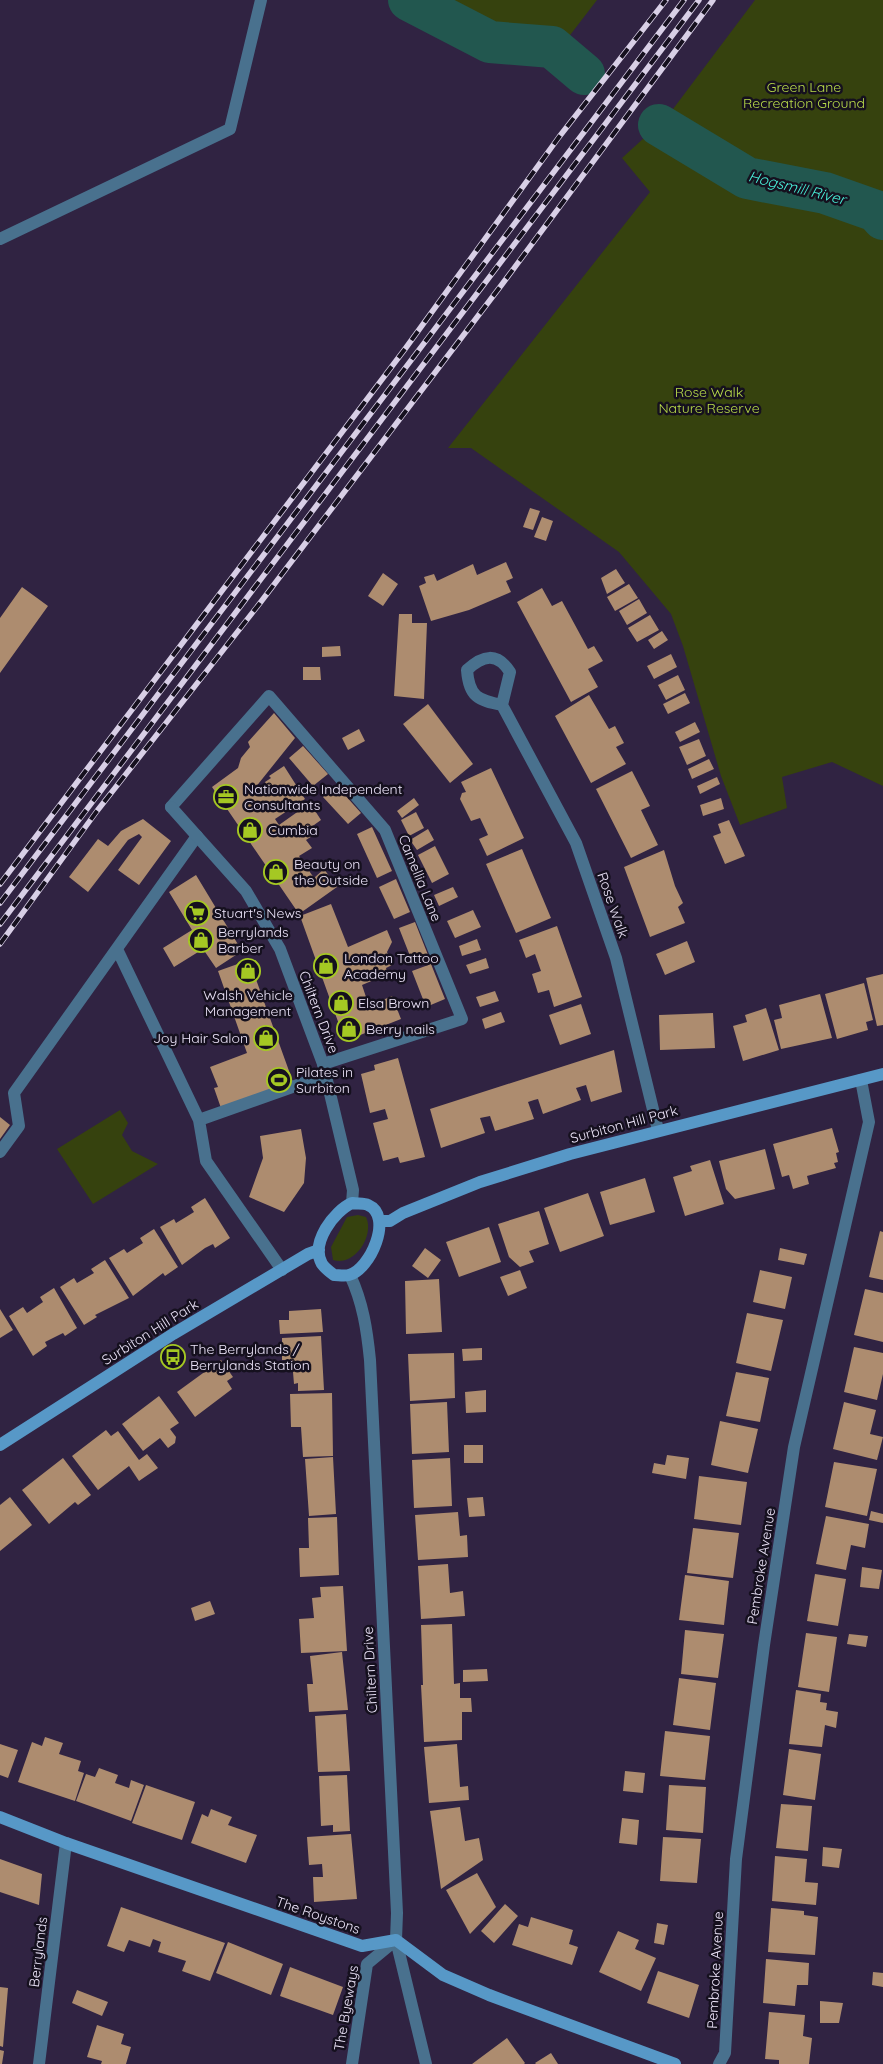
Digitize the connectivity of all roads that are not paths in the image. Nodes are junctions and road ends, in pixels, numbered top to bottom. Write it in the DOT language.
graph roads {
  1 [pos="261,0"];
  2 [pos="0,239"];
  3 [pos="502,705"];
  4 [pos="171,807"];
  5 [pos="197,836"];
  6 [pos="117,949"];
  7 [pos="324,1070"];
  8 [pos="883,1074"];
  9 [pos="861,1080"];
  10 [pos="198,1120"];
  11 [pos="658,1130"];
  12 [pos="0,1152"];
  13 [pos="352,1203"];
  14 [pos="379,1221"];
  15 [pos="319,1250"];
  16 [pos="282,1270"];
  17 [pos="350,1275"];
  18 [pos="0,1445"];
  19 [pos="0,1817"];
  20 [pos="66,1843"];
  21 [pos="396,1940"];
  22 [pos="39,2064"];
  23 [pos="352,2064"];
  24 [pos="426,2064"];
  25 [pos="675,2064"];
  26 [pos="720,2064"];
  1 -- 2 [label="street"];
  3 -- 11 [label="street, Rose Walk"];
  4 -- 5 [label="street, Chiltern Drive"];
  4 -- 7 [label="street, Camellia Lane"];
  5 -- 6 [label="street"];
  5 -- 7 [label="street, Chiltern Drive"];
  6 -- 10 [label="street"];
  6 -- 12 [label="street"];
  7 -- 10 [label="street"];
  7 -- 13 [label="street, Chiltern Drive"];
  8 -- 9 [label="street, Surbiton Hill Park"];
  9 -- 11 [label="street, Surbiton Hill Park"];
  9 -- 26 [label="street, Pembroke Avenue"];
  10 -- 16 [label="street"];
  11 -- 14 [label="street, Surbiton Hill Park"];
  13 -- 14 [label="street"];
  13 -- 15 [label="street"];
  14 -- 17 [label="street"];
  15 -- 16 [label="street, Surbiton Hill Park"];
  15 -- 17 [label="street"];
  16 -- 18 [label="street, Surbiton Hill Park"];
  17 -- 21 [label="street, Chiltern Drive"];
  19 -- 20 [label="street, The Roystons"];
  20 -- 21 [label="street, The Roystons"];
  20 -- 22 [label="street, Berrylands"];
  21 -- 23 [label="street, The Byeways"];
  21 -- 24 [label="street, Chiltern Drive"];
  21 -- 25 [label="street"];
}
